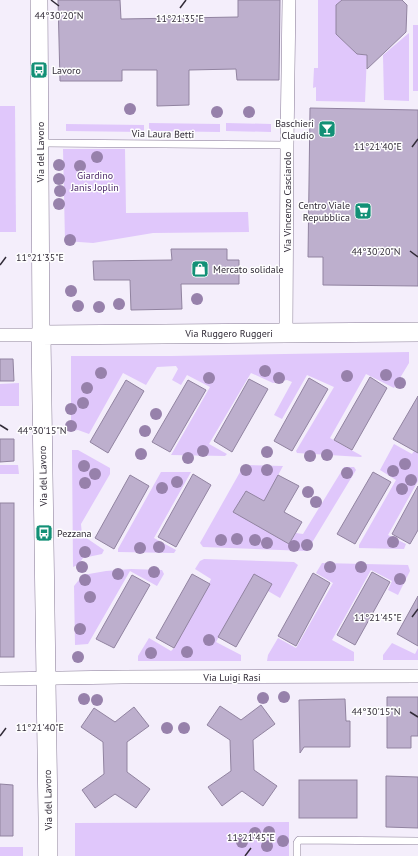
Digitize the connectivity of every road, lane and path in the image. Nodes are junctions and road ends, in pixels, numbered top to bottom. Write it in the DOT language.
graph roads {
  1 [pos="39,0"];
  2 [pos="289,0"];
  3 [pos="40,143"];
  4 [pos="287,145"];
  5 [pos="418,332"];
  6 [pos="286,333"];
  7 [pos="0,335"];
  8 [pos="41,335"];
  9 [pos="418,676"];
  10 [pos="0,679"];
  11 [pos="46,679"];
  12 [pos="418,841"];
  13 [pos="48,856"];
  14 [pos="297,856"];
  1 -- 3 [label="street, Via del Lavoro"];
  2 -- 4 [label="street, Via Vincenzo Casciarolo"];
  3 -- 4 [label="lane, Via Laura Betti"];
  3 -- 8 [label="street, Via del Lavoro"];
  4 -- 6 [label="street, Via Vincenzo Casciarolo"];
  5 -- 6 [label="main road, Via Ruggero Ruggeri"];
  6 -- 8 [label="main road, Via Ruggero Ruggeri"];
  7 -- 8 [label="street"];
  8 -- 11 [label="main road, Via del Lavoro"];
  9 -- 11 [label="street, Via Luigi Rasi"];
  10 -- 11 [label="street, Via Luigi Rasi"];
  11 -- 13 [label="main road, Via del Lavoro"];
  12 -- 14 [label="lane"];
}
